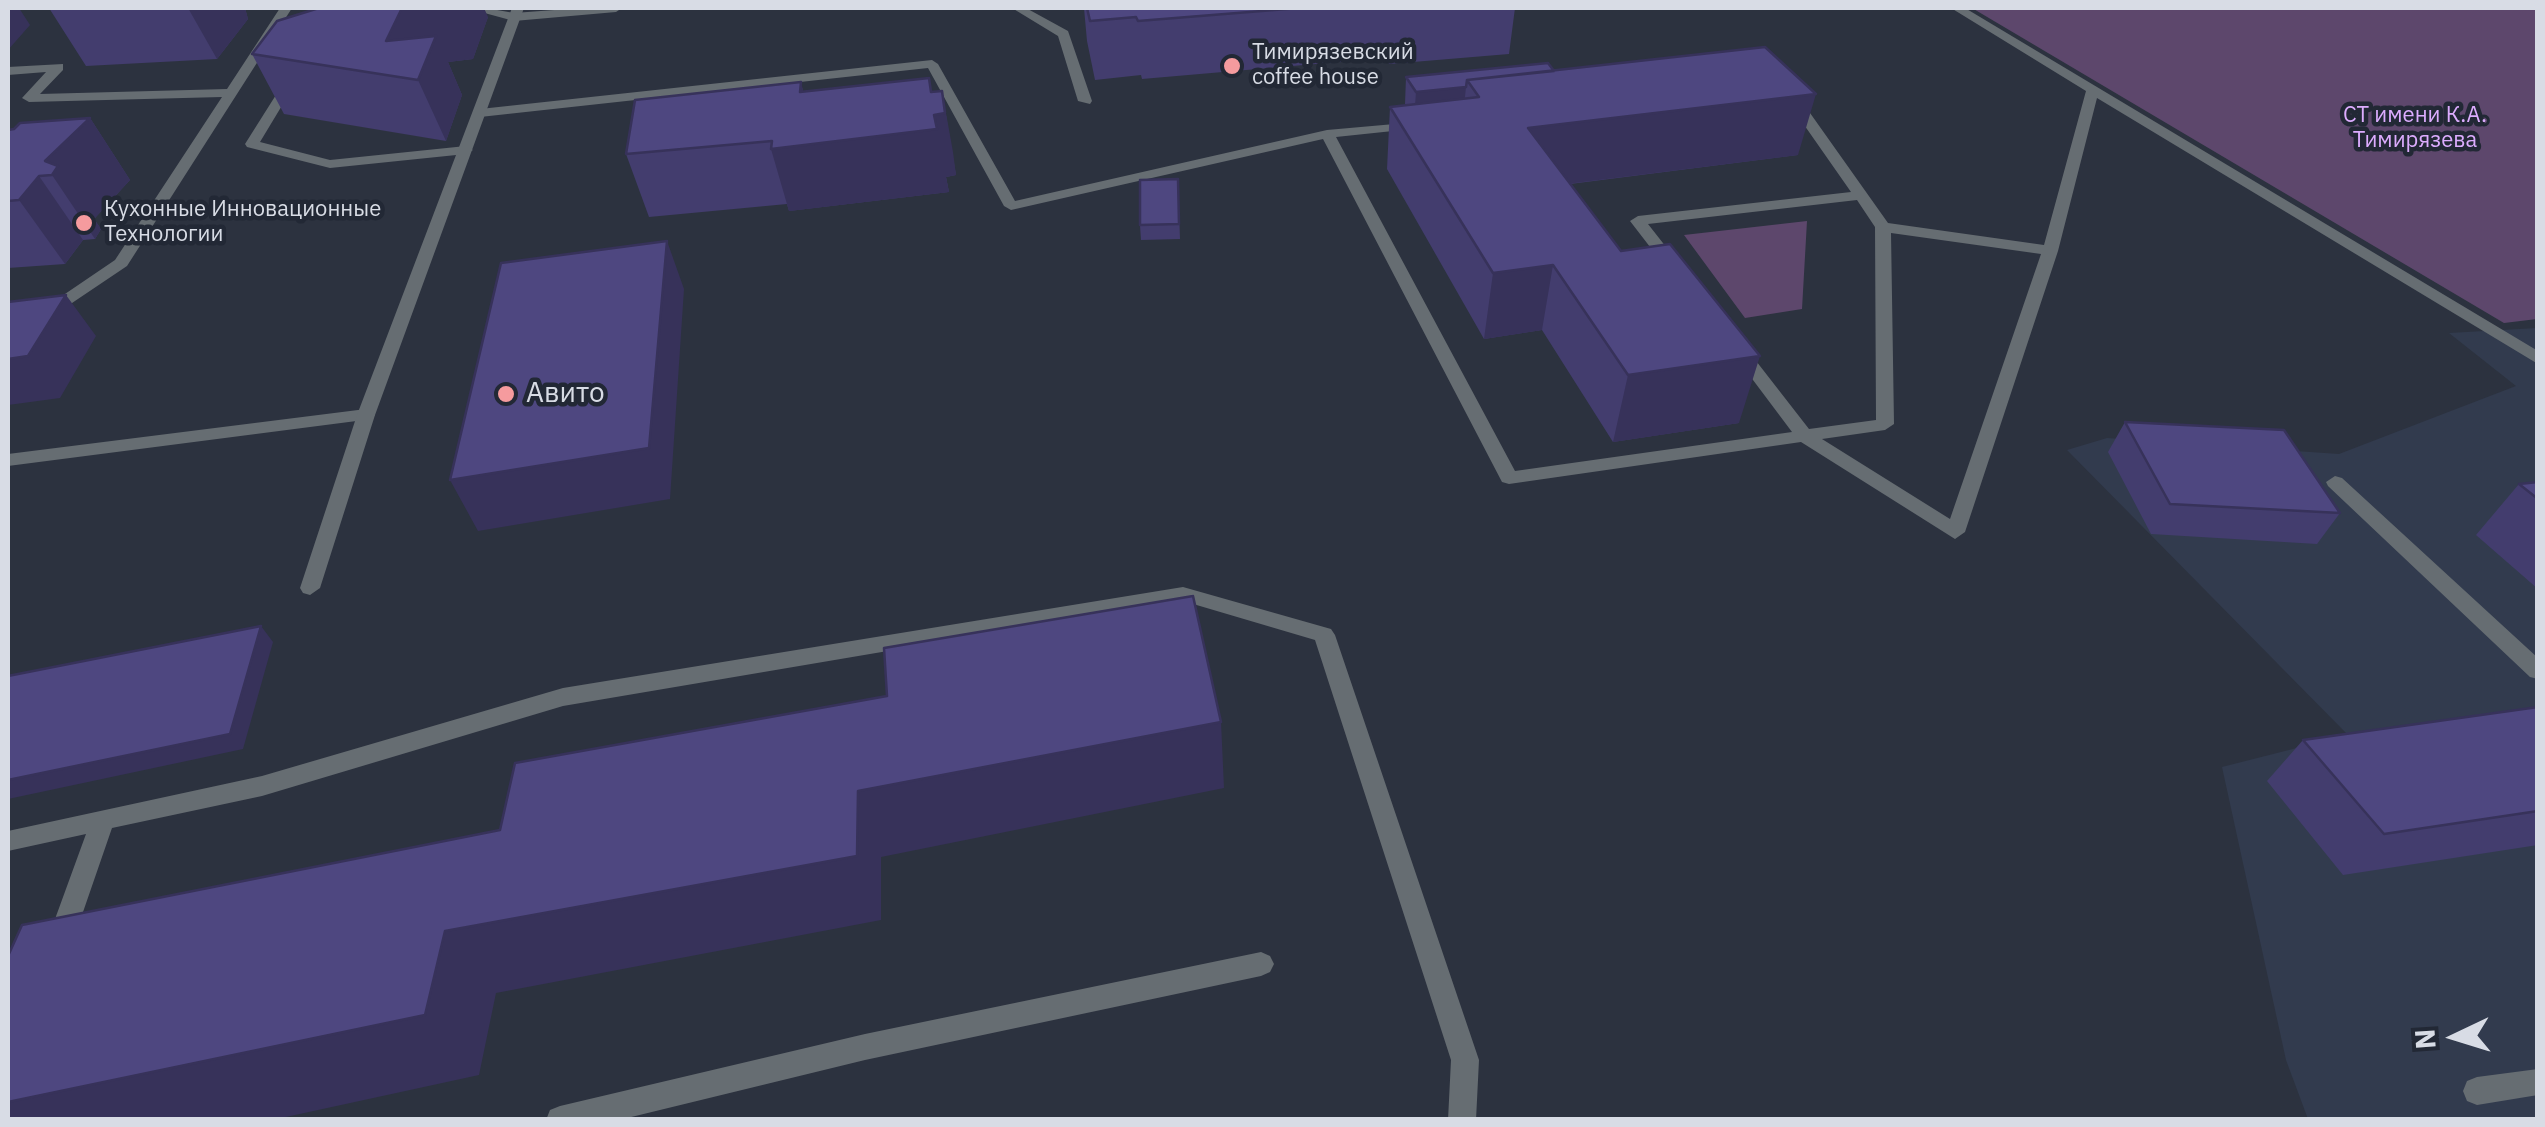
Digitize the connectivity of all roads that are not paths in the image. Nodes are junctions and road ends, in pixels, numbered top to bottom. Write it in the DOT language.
graph roads {
  1 [pos="286,8"];
  2 [pos="471,8"];
  3 [pos="616,8"];
  4 [pos="1018,8"];
  5 [pos="1958,8"];
  6 [pos="516,12"];
  7 [pos="451,13"];
  8 [pos="299,68"];
  9 [pos="8,71"];
  10 [pos="1785,88"];
  11 [pos="2093,89"];
  12 [pos="233,93"];
  13 [pos="1085,101"];
  14 [pos="480,113"];
  15 [pos="1422,124"];
  16 [pos="1327,134"];
  17 [pos="466,150"];
  18 [pos="1863,195"];
  19 [pos="1882,227"];
  20 [pos="2050,251"];
  21 [pos="1686,282"];
  22 [pos="8,307"];
  23 [pos="1734,344"];
  24 [pos="2538,358"];
  25 [pos="366,415"];
  26 [pos="1805,436"];
  27 [pos="8,460"];
  28 [pos="2335,482"];
  29 [pos="310,588"];
  30 [pos="2538,671"];
  31 [pos="103,820"];
  32 [pos="8,841"];
  33 [pos="52,963"];
  34 [pos="1261,964"];
  35 [pos="2538,1082"];
  36 [pos="2477,1091"];
  37 [pos="560,1120"];
  38 [pos="1462,1120"];
  1 -- 12 [label="street"];
  2 -- 6 [label="street"];
  2 -- 7 [label="street"];
  3 -- 6 [label="street"];
  4 -- 13 [label="street"];
  5 -- 11 [label="street"];
  6 -- 14 [label="street"];
  8 -- 17 [label="street"];
  9 -- 12 [label="street"];
  10 -- 18 [label="street"];
  11 -- 20 [label="street"];
  11 -- 24 [label="street"];
  12 -- 22 [label="street"];
  14 -- 16 [label="street"];
  14 -- 17 [label="street"];
  15 -- 16 [label="street"];
  16 -- 26 [label="street"];
  17 -- 25 [label="street"];
  18 -- 19 [label="street"];
  18 -- 21 [label="street"];
  19 -- 20 [label="street"];
  19 -- 26 [label="street"];
  20 -- 26 [label="street"];
  23 -- 26 [label="street"];
  25 -- 27 [label="street"];
  25 -- 29 [label="street"];
  28 -- 30 [label="street"];
  31 -- 32 [label="street"];
  31 -- 33 [label="street"];
  31 -- 38 [label="street"];
  34 -- 37 [label="street"];
  35 -- 36 [label="street"];
}
